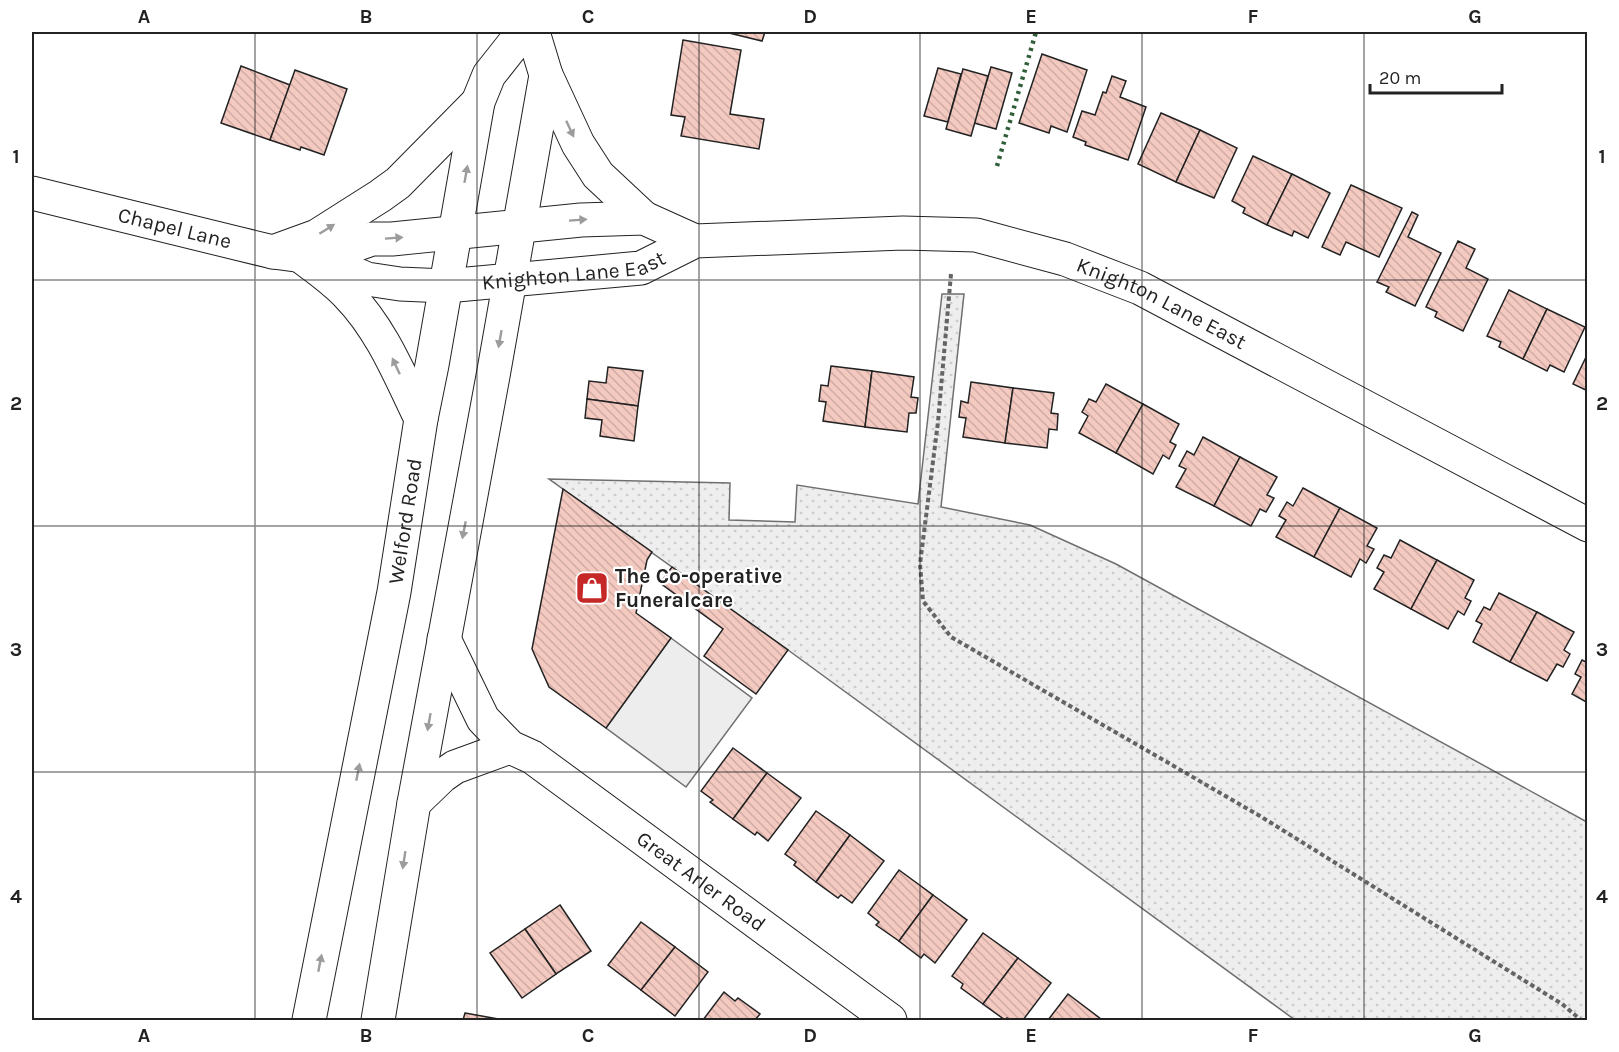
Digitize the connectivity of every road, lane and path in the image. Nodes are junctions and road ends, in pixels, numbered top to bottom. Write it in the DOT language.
graph roads {
  1 [pos="524,32"];
  2 [pos="533,32"];
  3 [pos="546,75"];
  4 [pos="478,102"];
  5 [pos="32,193"];
  6 [pos="644,218"];
  7 [pos="519,225"];
  8 [pos="456,232"];
  9 [pos="954,235"];
  10 [pos="695,241"];
  11 [pos="297,255"];
  12 [pos="510,281"];
  13 [pos="446,286"];
  14 [pos="421,419"];
  15 [pos="1587,525"];
  16 [pos="444,639"];
  17 [pos="510,747"];
  18 [pos="414,803"];
  19 [pos="309,1020"];
  20 [pos="378,1020"];
  21 [pos="890,1020"];
  22 [pos="1581,1020"];
  1 -- 4 [label="street, Welford Road"];
  2 -- 3 [label="street"];
  3 -- 6 [label="street, one-way"];
  3 -- 7 [label="street"];
  8 -- 4 [label="street, Welford Road, one-way"];
  11 -- 4 [label="street, one-way"];
  5 -- 11 [label="street, Chapel Lane"];
  7 -- 6 [label="street, Knighton Lane East, one-way"];
  6 -- 10 [label="street, Knighton Lane East"];
  7 -- 8 [label="street"];
  7 -- 12 [label="street"];
  11 -- 8 [label="street, one-way"];
  8 -- 13 [label="street, Welford Road"];
  9 -- 10 [label="street, Knighton Lane East"];
  9 -- 15 [label="street, Knighton Lane East"];
  9 -- 22 [label="path"];
  10 -- 12 [label="street, Knighton Lane East"];
  11 -- 13 [label="street, Chapel Lane"];
  14 -- 11 [label="street, one-way"];
  12 -- 13 [label="street, Knighton Lane East"];
  12 -- 16 [label="street, one-way"];
  13 -- 14 [label="street, Welford Road"];
  19 -- 14 [label="street, Welford Road, one-way"];
  16 -- 17 [label="street, Great Arler Road"];
  16 -- 18 [label="street, one-way"];
  17 -- 18 [label="street"];
  17 -- 21 [label="street, Great Arler Road"];
  18 -- 20 [label="street, one-way"];
}
